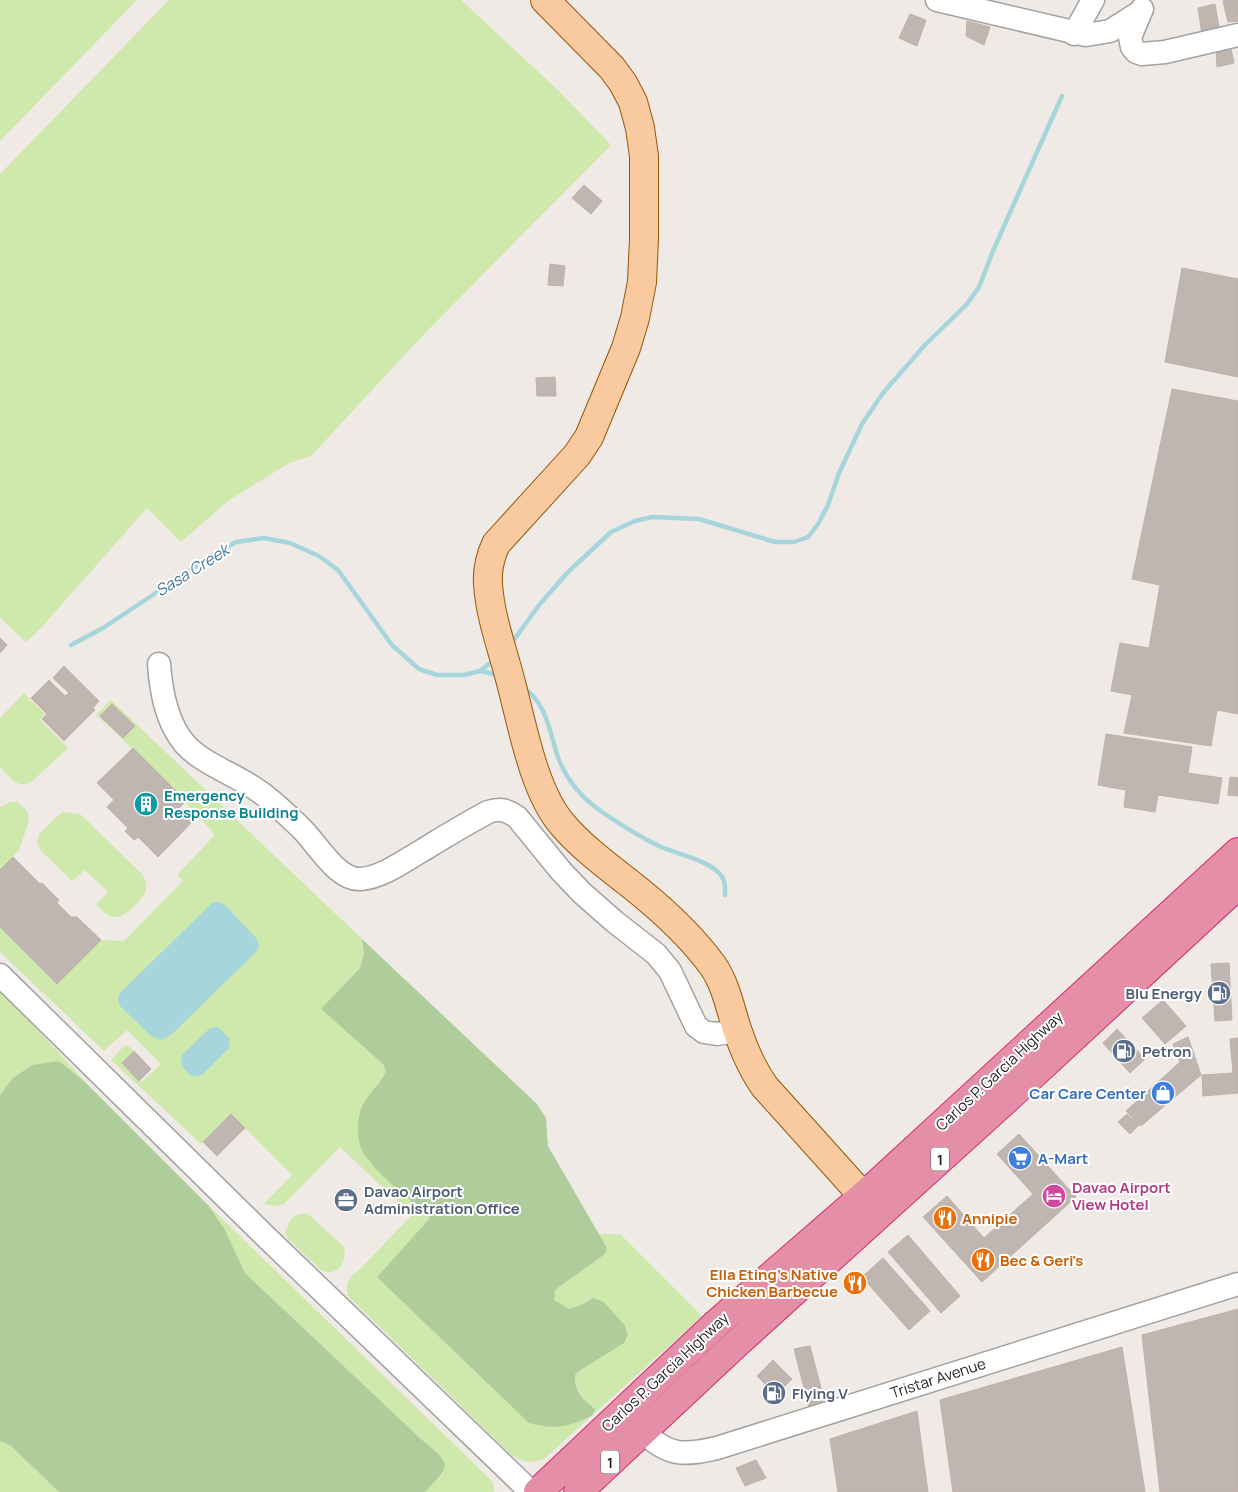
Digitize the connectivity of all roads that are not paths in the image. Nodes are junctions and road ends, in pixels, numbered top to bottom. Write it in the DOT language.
graph roads {
  1 [pos="545,0"];
  2 [pos="937,0"];
  3 [pos="1093,0"];
  4 [pos="1143,6"];
  5 [pos="1074,34"];
  6 [pos="1238,35"];
  7 [pos="159,664"];
  8 [pos="1238,852"];
  9 [pos="1238,885"];
  10 [pos="0,975"];
  11 [pos="737,1031"];
  12 [pos="945,1138"];
  13 [pos="863,1196"];
  14 [pos="1238,1284"];
  15 [pos="716,1323"];
  16 [pos="736,1344"];
  17 [pos="642,1432"];
  18 [pos="531,1492"];
  19 [pos="538,1492"];
  20 [pos="578,1492"];
  1 -- 11 [label="main road"];
  2 -- 5 [label="street"];
  3 -- 5 [label="street"];
  4 -- 5 [label="street"];
  4 -- 6 [label="street"];
  7 -- 11 [label="street"];
  8 -- 12 [label="highway, Carlos P. Garcia Highway / 1"];
  9 -- 12 [label="highway, Carlos P. Garcia Highway / 1"];
  10 -- 18 [label="street"];
  11 -- 13 [label="main road"];
  12 -- 13 [label="highway, Carlos P. Garcia Highway / 1"];
  12 -- 16 [label="highway, Carlos P. Garcia Highway / 1"];
  13 -- 15 [label="highway, Carlos P. Garcia Highway / 1"];
  14 -- 17 [label="street, Tristar Avenue"];
  15 -- 16 [label="highway"];
  15 -- 19 [label="highway, Carlos P. Garcia Highway / 1"];
  16 -- 17 [label="highway, Carlos P. Garcia Highway / 1"];
  17 -- 20 [label="highway, Carlos P. Garcia Highway / 1"];
}
